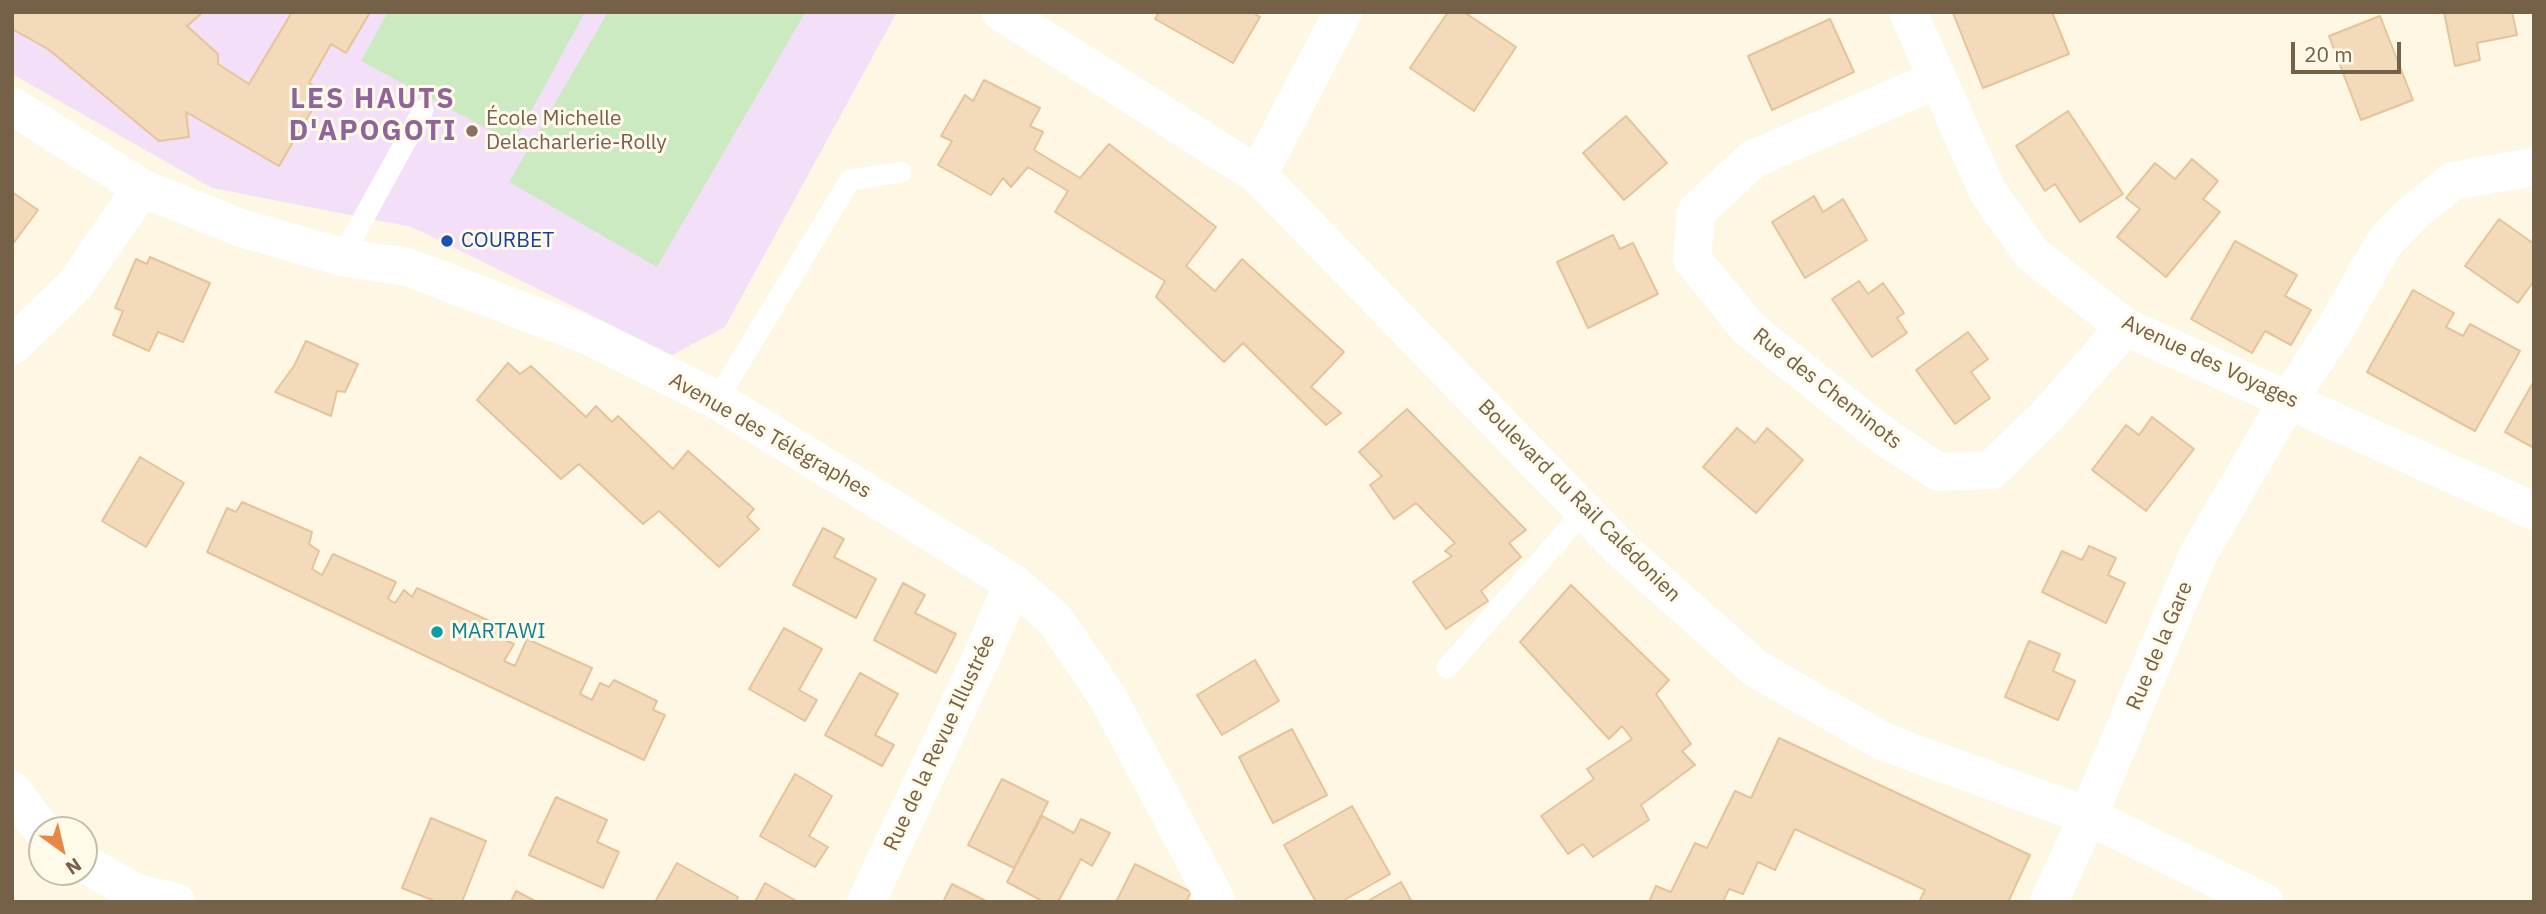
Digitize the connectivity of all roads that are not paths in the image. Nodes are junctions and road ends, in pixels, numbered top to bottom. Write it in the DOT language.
graph roads {
  1 [pos="1001,12"];
  2 [pos="1343,12"];
  3 [pos="1908,12"];
  4 [pos="1936,80"];
  5 [pos="12,106"];
  6 [pos="423,110"];
  7 [pos="2534,167"];
  8 [pos="901,172"];
  9 [pos="1258,175"];
  10 [pos="142,188"];
  11 [pos="342,257"];
  12 [pos="2125,327"];
  13 [pos="12,346"];
  14 [pos="2289,399"];
  15 [pos="717,400"];
  16 [pos="1584,511"];
  17 [pos="2534,511"];
  18 [pos="1013,583"];
  19 [pos="1447,668"];
  20 [pos="12,790"];
  21 [pos="32,816"];
  22 [pos="2088,817"];
  23 [pos="98,871"];
  24 [pos="176,902"];
  25 [pos="866,902"];
  26 [pos="1217,902"];
  27 [pos="2049,902"];
  28 [pos="2264,902"];
  1 -- 9 [label="street, Boulevard du Rail Calédonien"];
  2 -- 9 [label="street"];
  3 -- 4 [label="street, Avenue des Voyages"];
  4 -- 12 [label="street, Avenue des Voyages"];
  4 -- 12 [label="street, Rue des Cheminots"];
  5 -- 10 [label="street, Avenue des Télégraphes"];
  6 -- 11 [label="lane"];
  7 -- 14 [label="street, Rue de la Gare"];
  8 -- 15 [label="lane"];
  9 -- 16 [label="street, Boulevard du Rail Calédonien"];
  10 -- 11 [label="street, Avenue des Télégraphes"];
  10 -- 13 [label="street"];
  11 -- 15 [label="street, Avenue des Télégraphes"];
  12 -- 14 [label="street, Avenue des Voyages"];
  14 -- 17 [label="street, Avenue des Voyages"];
  14 -- 22 [label="street, Rue de la Gare"];
  15 -- 18 [label="street, Avenue des Télégraphes"];
  16 -- 19 [label="lane"];
  16 -- 22 [label="street, Boulevard du Rail Calédonien"];
  18 -- 25 [label="street, Rue de la Revue Illustrée"];
  18 -- 26 [label="street, Avenue des Télégraphes"];
  20 -- 21 [label="street"];
  22 -- 27 [label="street, Rue de la Gare"];
  22 -- 28 [label="street, Boulevard du Rail Calédonien"];
  23 -- 24 [label="street"];
}
